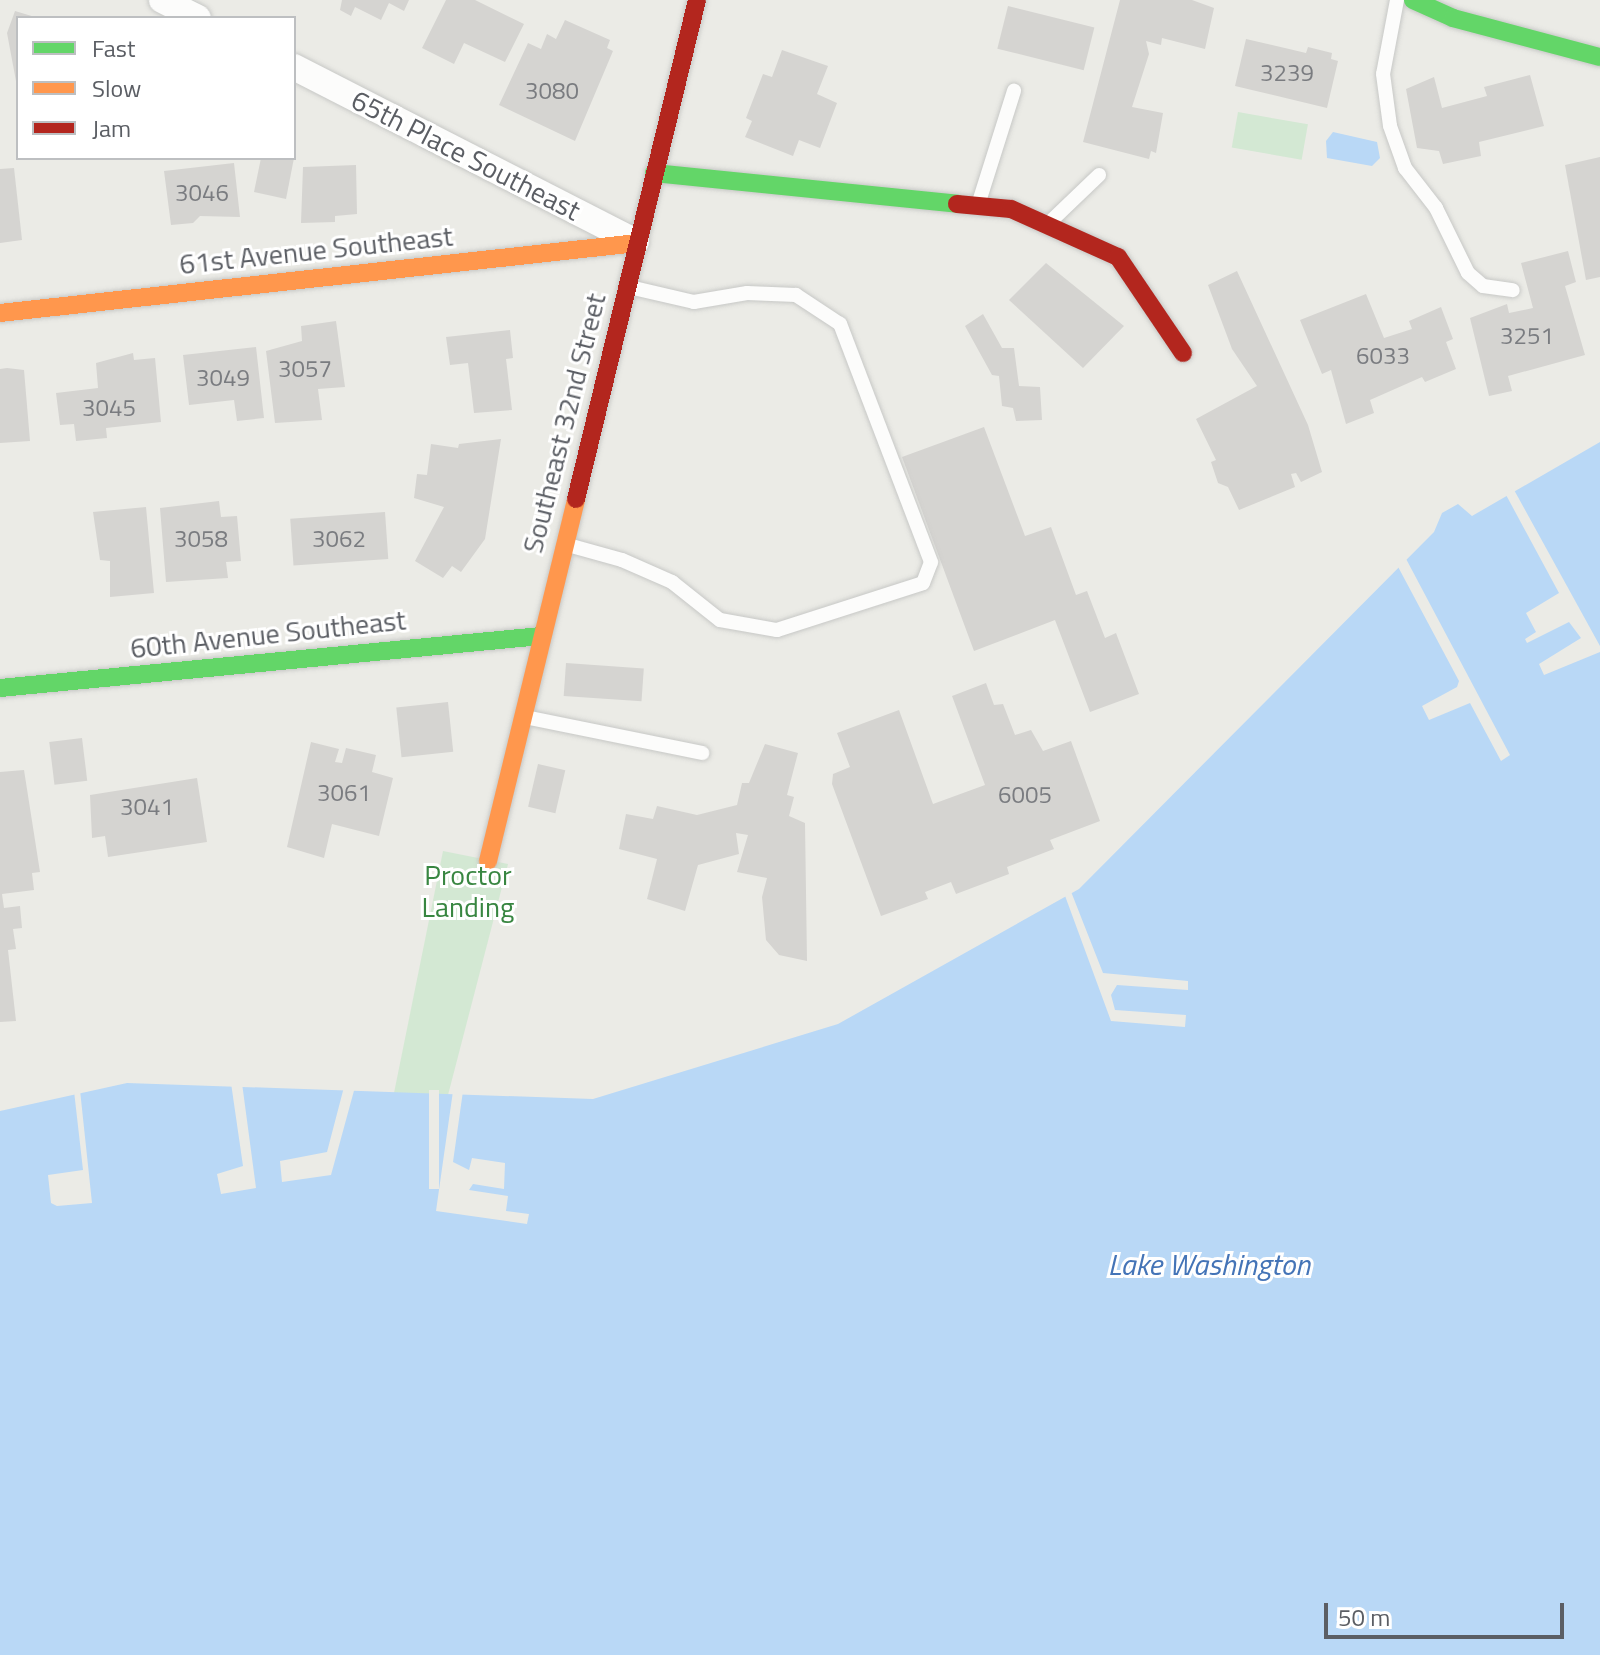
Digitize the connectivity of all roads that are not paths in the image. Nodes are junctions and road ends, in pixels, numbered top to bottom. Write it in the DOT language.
graph roads {
  1 [pos="162,0"];
  2 [pos="697,0"];
  3 [pos="1397,0"];
  4 [pos="1413,0"];
  5 [pos="194,16"];
  6 [pos="1600,57"];
  7 [pos="296,68"];
  8 [pos="1014,91"];
  9 [pos="654,173"];
  10 [pos="1099,175"];
  11 [pos="978,205"];
  12 [pos="1047,225"];
  13 [pos="637,243"];
  14 [pos="626,287"];
  15 [pos="1513,290"];
  16 [pos="0,313"];
  17 [pos="1183,353"];
  18 [pos="563,544"];
  19 [pos="541,636"];
  20 [pos="0,688"];
  21 [pos="521,716"];
  22 [pos="702,753"];
  23 [pos="488,861"];
  1 -- 5 [label="street"];
  2 -- 9 [label="street, Southeast 32nd Street"];
  3 -- 15 [label="lane"];
  4 -- 6 [label="street"];
  7 -- 13 [label="street, 65th Place Southeast"];
  8 -- 11 [label="lane"];
  9 -- 11 [label="street"];
  9 -- 13 [label="street, Southeast 32nd Street"];
  10 -- 12 [label="lane"];
  11 -- 12 [label="street"];
  12 -- 17 [label="street"];
  13 -- 14 [label="street, Southeast 32nd Street"];
  13 -- 16 [label="street, 61st Avenue Southeast"];
  14 -- 18 [label="street, Southeast 32nd Street"];
  14 -- 18 [label="lane"];
  18 -- 19 [label="street, Southeast 32nd Street"];
  19 -- 20 [label="street, 60th Avenue Southeast"];
  19 -- 21 [label="street, Southeast 32nd Street"];
  21 -- 22 [label="lane"];
  21 -- 23 [label="street, Southeast 32nd Street"];
}
